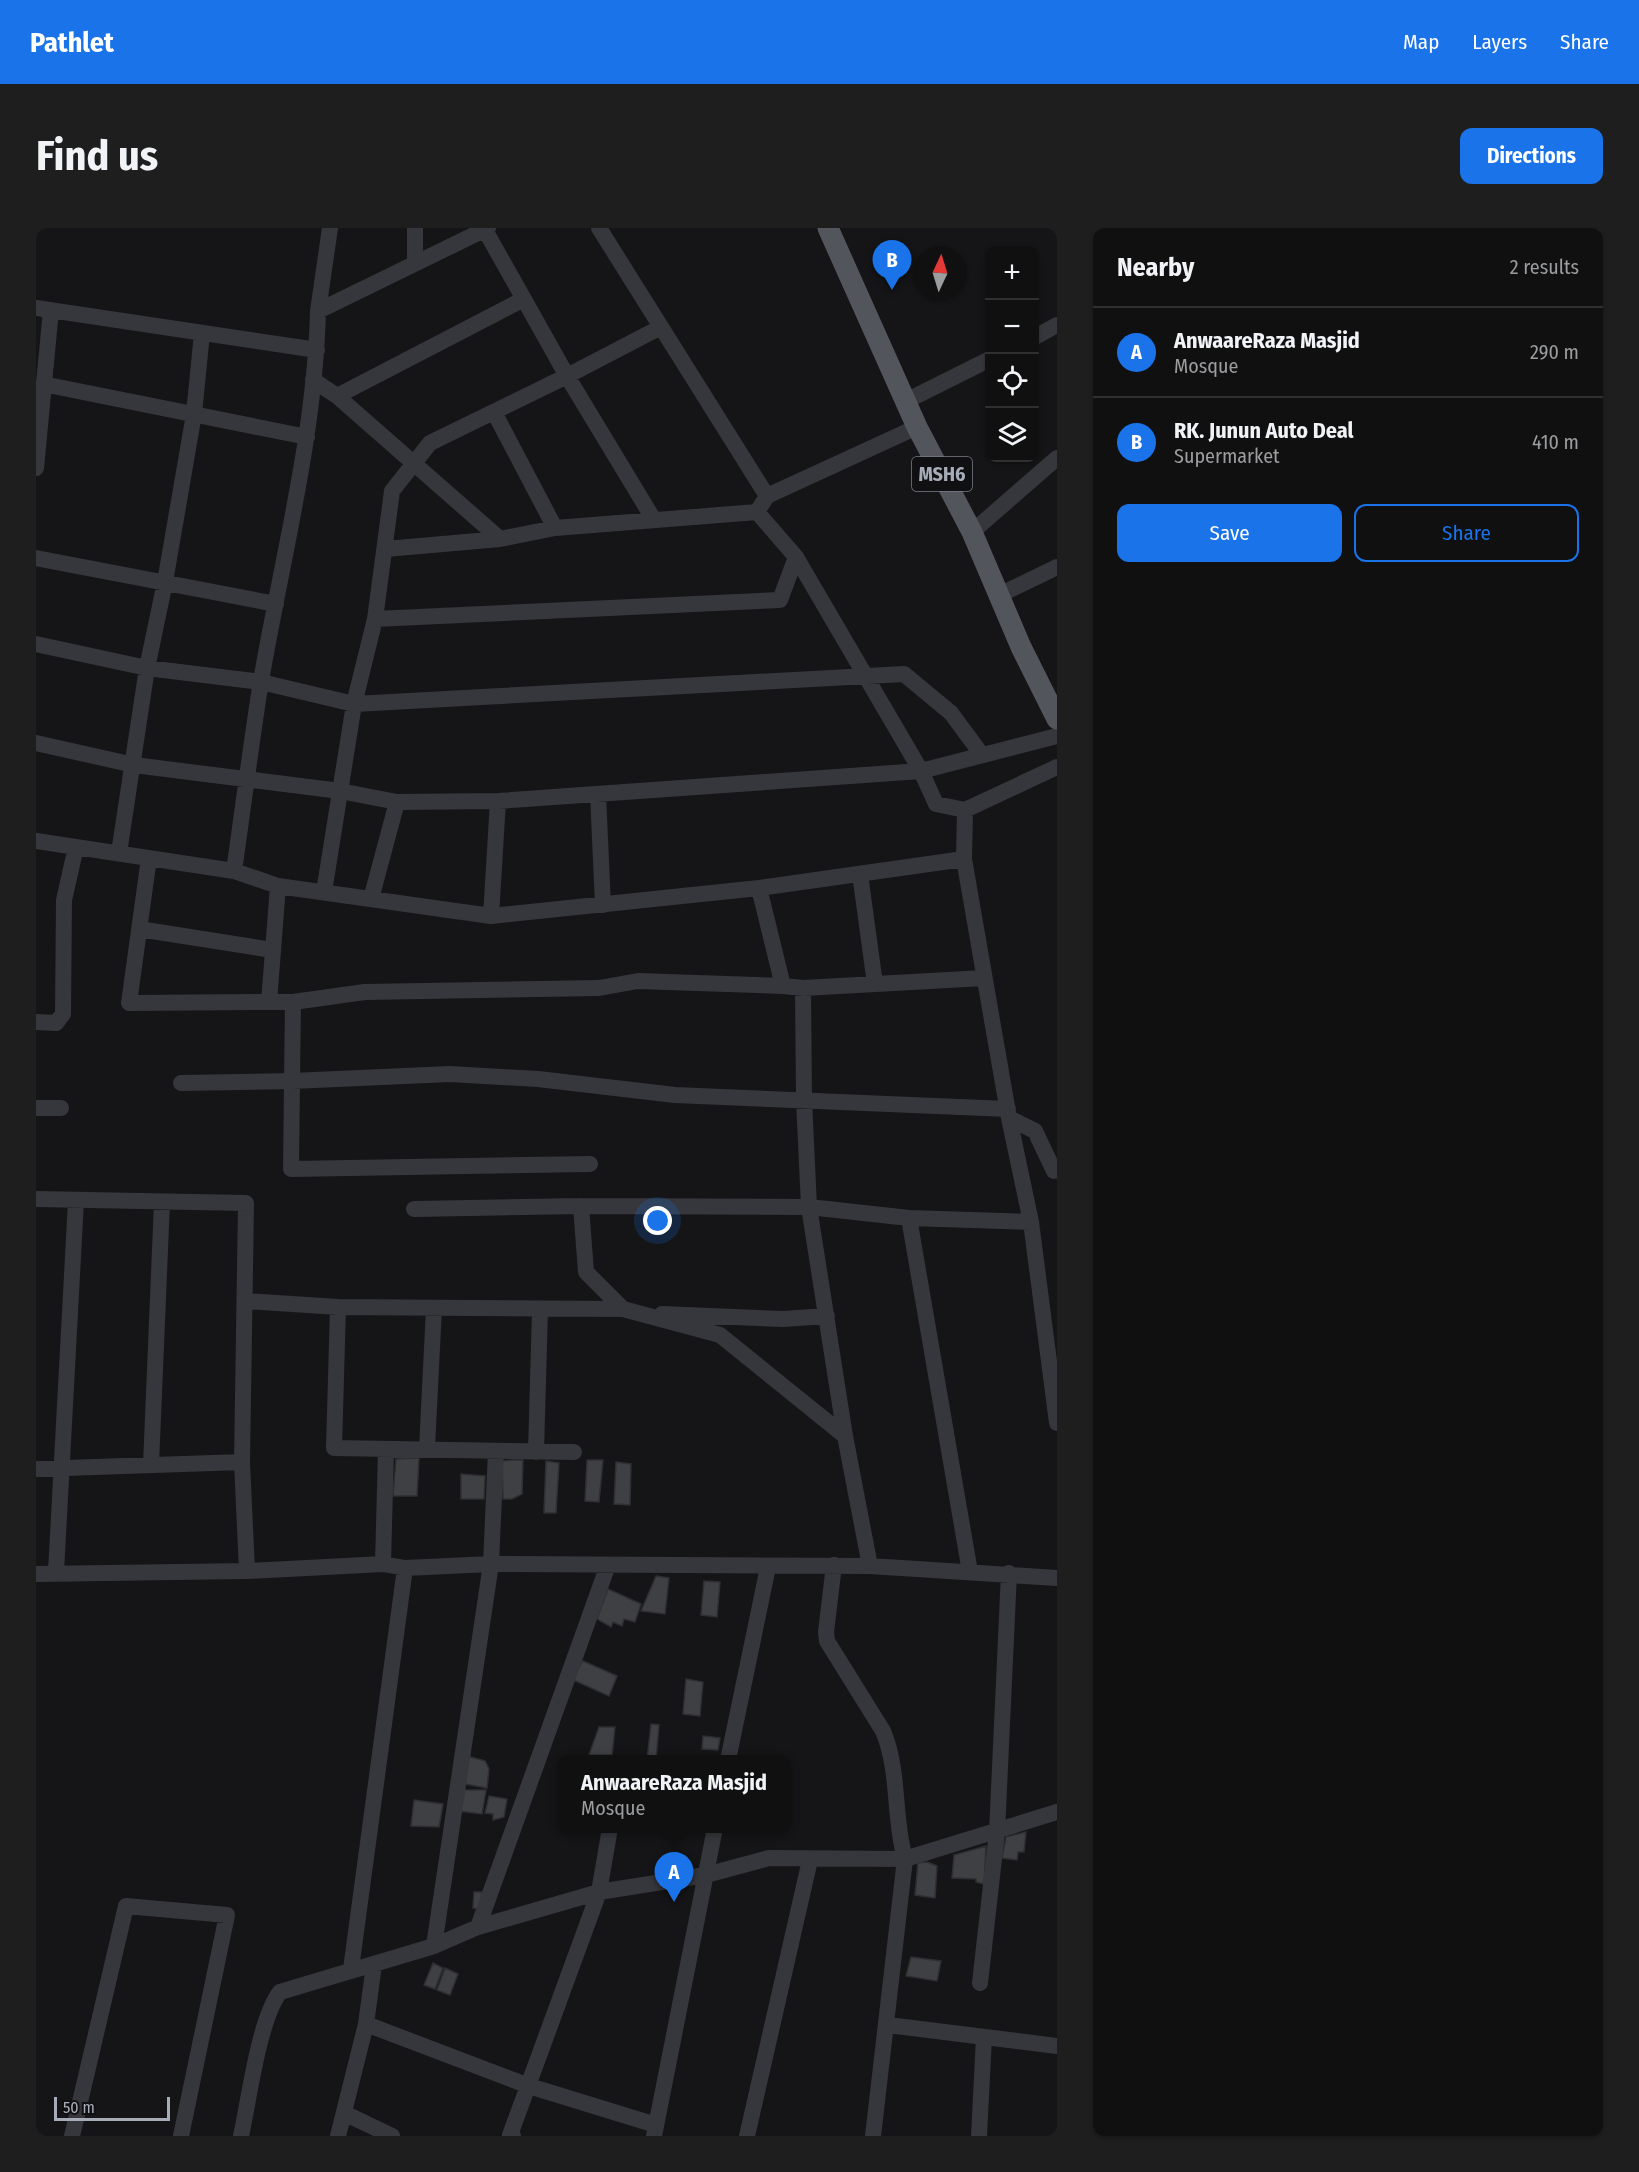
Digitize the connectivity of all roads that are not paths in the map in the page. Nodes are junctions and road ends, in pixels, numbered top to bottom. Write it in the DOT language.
graph roads {
  1 [pos="330,228"];
  2 [pos="415,228"];
  3 [pos="599,228"];
  4 [pos="828,228"];
  5 [pos="487,229"];
  6 [pos="416,262"];
  7 [pos="524,299"];
  8 [pos="44,309"];
  9 [pos="318,311"];
  10 [pos="1057,325"];
  11 [pos="661,327"];
  12 [pos="202,333"];
  13 [pos="1039,335"];
  14 [pos="317,350"];
  15 [pos="985,362"];
  16 [pos="567,376"];
  17 [pos="313,380"];
  18 [pos="43,384"];
  19 [pos="338,396"];
  20 [pos="906,401"];
  21 [pos="494,412"];
  22 [pos="194,414"];
  23 [pos="917,427"];
  24 [pos="307,437"];
  25 [pos="1057,458"];
  26 [pos="416,462"];
  27 [pos="36,468"];
  28 [pos="767,496"];
  29 [pos="757,512"];
  30 [pos="654,520"];
  31 [pos="555,528"];
  32 [pos="972,532"];
  33 [pos="500,539"];
  34 [pos="386,549"];
  35 [pos="796,556"];
  36 [pos="36,558"];
  37 [pos="1057,567"];
  38 [pos="165,582"];
  39 [pos="999,595"];
  40 [pos="276,604"];
  41 [pos="375,619"];
  42 [pos="36,644"];
  43 [pos="147,668"];
  44 [pos="866,678"];
  45 [pos="261,682"];
  46 [pos="354,704"];
  47 [pos="1057,719"];
  48 [pos="1057,736"];
  49 [pos="36,743"];
  50 [pos="982,755"];
  51 [pos="134,765"];
  52 [pos="1057,767"];
  53 [pos="921,771"];
  54 [pos="247,781"];
  55 [pos="340,791"];
  56 [pos="598,794"];
  57 [pos="498,801"];
  58 [pos="397,802"];
  59 [pos="965,810"];
  60 [pos="36,841"];
  61 [pos="76,847"];
  62 [pos="119,854"];
  63 [pos="149,858"];
  64 [pos="964,859"];
  65 [pos="234,871"];
  66 [pos="860,874"];
  67 [pos="278,886"];
  68 [pos="759,888"];
  69 [pos="324,892"];
  70 [pos="371,899"];
  71 [pos="603,905"];
  72 [pos="491,916"];
  73 [pos="139,929"];
  74 [pos="272,950"];
  75 [pos="984,978"];
  76 [pos="875,984"];
  77 [pos="783,986"];
  78 [pos="803,988"];
  79 [pos="269,1002"];
  80 [pos="293,1002"];
  81 [pos="36,1022"];
  82 [pos="292,1081"];
  83 [pos="181,1083"];
  84 [pos="804,1100"];
  85 [pos="36,1108"];
  86 [pos="61,1108"];
  87 [pos="1008,1113"];
  88 [pos="590,1164"];
  89 [pos="1056,1173"];
  90 [pos="36,1199"];
  91 [pos="76,1201"];
  92 [pos="162,1202"];
  93 [pos="582,1206"];
  94 [pos="809,1207"];
  95 [pos="414,1209"];
  96 [pos="909,1218"];
  97 [pos="1031,1222"];
  98 [pos="245,1301"];
  99 [pos="338,1307"];
  100 [pos="434,1308"];
  101 [pos="540,1308"];
  102 [pos="623,1309"];
  103 [pos="646,1314"];
  104 [pos="827,1316"];
  105 [pos="1057,1423"];
  106 [pos="844,1436"];
  107 [pos="427,1448"];
  108 [pos="386,1449"];
  109 [pos="496,1451"];
  110 [pos="536,1452"];
  111 [pos="574,1452"];
  112 [pos="242,1462"];
  113 [pos="150,1466"];
  114 [pos="36,1469"];
  115 [pos="60,1469"];
  116 [pos="383,1564"];
  117 [pos="491,1564"];
  118 [pos="608,1565"];
  119 [pos="834,1565"];
  120 [pos="870,1566"];
  121 [pos="768,1567"];
  122 [pos="405,1568"];
  123 [pos="247,1570"];
  124 [pos="56,1572"];
  125 [pos="970,1572"];
  126 [pos="1009,1573"];
  127 [pos="36,1574"];
  128 [pos="1057,1578"];
  129 [pos="729,1755"];
  130 [pos="1057,1812"];
  131 [pos="997,1832"];
  132 [pos="609,1833"];
  133 [pos="714,1833"];
  134 [pos="905,1859"];
  135 [pos="810,1860"];
  136 [pos="706,1875"];
  137 [pos="599,1892"];
  138 [pos="478,1927"];
  139 [pos="434,1946"];
  140 [pos="374,1965"];
  141 [pos="351,1969"];
  142 [pos="980,1983"];
  143 [pos="366,2024"];
  144 [pos="888,2025"];
  145 [pos="984,2037"];
  146 [pos="1057,2046"];
  147 [pos="529,2086"];
  148 [pos="344,2113"];
  149 [pos="655,2130"];
  150 [pos="72,2136"];
  151 [pos="181,2136"];
  152 [pos="241,2136"];
  153 [pos="338,2136"];
  154 [pos="392,2136"];
  155 [pos="513,2136"];
  156 [pos="747,2136"];
  157 [pos="873,2136"];
  158 [pos="980,2136"];
  1 -- 9 [label="street"];
  2 -- 6 [label="street"];
  3 -- 11 [label="street"];
  4 -- 20 [label="main road, MSH6"];
  5 -- 6 [label="street"];
  5 -- 7 [label="street"];
  6 -- 9 [label="street"];
  7 -- 16 [label="street"];
  7 -- 19 [label="street"];
  8 -- 12 [label="street"];
  8 -- 18 [label="street"];
  9 -- 14 [label="street"];
  10 -- 13 [label="street"];
  11 -- 16 [label="street"];
  11 -- 28 [label="street"];
  12 -- 14 [label="street"];
  12 -- 22 [label="street"];
  14 -- 17 [label="street"];
  15 -- 20 [label="street"];
  16 -- 21 [label="street"];
  16 -- 30 [label="street"];
  17 -- 19 [label="street"];
  17 -- 24 [label="street"];
  18 -- 22 [label="street"];
  18 -- 27 [label="street"];
  19 -- 26 [label="street"];
  20 -- 23 [label="main road, MSH6"];
  21 -- 26 [label="street"];
  21 -- 31 [label="street"];
  22 -- 24 [label="street"];
  22 -- 38 [label="street"];
  23 -- 28 [label="street"];
  23 -- 32 [label="main road, MSH6"];
  24 -- 40 [label="street"];
  25 -- 32 [label="street"];
  26 -- 33 [label="street"];
  26 -- 34 [label="street"];
  28 -- 29 [label="street"];
  29 -- 30 [label="street"];
  29 -- 35 [label="street"];
  30 -- 31 [label="street"];
  31 -- 33 [label="street"];
  32 -- 39 [label="main road, MSH6"];
  33 -- 34 [label="street"];
  34 -- 41 [label="street"];
  35 -- 41 [label="street"];
  35 -- 44 [label="street"];
  36 -- 38 [label="street"];
  37 -- 39 [label="street"];
  38 -- 40 [label="street"];
  38 -- 43 [label="street"];
  39 -- 47 [label="main road, MSH6"];
  40 -- 45 [label="street"];
  41 -- 46 [label="street"];
  42 -- 43 [label="street"];
  43 -- 45 [label="street"];
  43 -- 51 [label="street"];
  44 -- 46 [label="street"];
  44 -- 50 [label="street"];
  44 -- 53 [label="street"];
  45 -- 46 [label="street"];
  45 -- 54 [label="street"];
  46 -- 55 [label="street"];
  48 -- 50 [label="street"];
  49 -- 51 [label="street"];
  50 -- 53 [label="street"];
  51 -- 54 [label="street"];
  51 -- 62 [label="street"];
  52 -- 59 [label="street"];
  53 -- 56 [label="street"];
  53 -- 59 [label="street"];
  54 -- 55 [label="street"];
  54 -- 65 [label="street"];
  55 -- 58 [label="street"];
  55 -- 69 [label="street"];
  56 -- 57 [label="street"];
  56 -- 71 [label="street"];
  57 -- 58 [label="street"];
  57 -- 72 [label="street"];
  58 -- 70 [label="street"];
  59 -- 64 [label="street"];
  60 -- 61 [label="street"];
  61 -- 62 [label="street"];
  61 -- 81 [label="street"];
  62 -- 63 [label="street"];
  63 -- 65 [label="street"];
  63 -- 73 [label="street"];
  64 -- 66 [label="street"];
  64 -- 75 [label="street"];
  65 -- 67 [label="street"];
  66 -- 68 [label="street"];
  66 -- 76 [label="street"];
  67 -- 69 [label="street"];
  67 -- 74 [label="street"];
  68 -- 71 [label="street"];
  68 -- 77 [label="street"];
  69 -- 70 [label="street"];
  70 -- 72 [label="street"];
  71 -- 72 [label="street"];
  73 -- 74 [label="street"];
  73 -- 79 [label="street"];
  74 -- 79 [label="street"];
  75 -- 76 [label="street"];
  75 -- 87 [label="street"];
  76 -- 78 [label="street"];
  77 -- 78 [label="street"];
  77 -- 80 [label="street"];
  78 -- 84 [label="street"];
  79 -- 80 [label="street"];
  80 -- 82 [label="street"];
  82 -- 83 [label="street"];
  82 -- 84 [label="street"];
  82 -- 88 [label="street"];
  84 -- 87 [label="street"];
  84 -- 94 [label="street"];
  85 -- 86 [label="street"];
  87 -- 89 [label="street"];
  87 -- 97 [label="street"];
  90 -- 91 [label="street"];
  91 -- 92 [label="street"];
  91 -- 115 [label="street"];
  92 -- 98 [label="street"];
  92 -- 113 [label="street"];
  93 -- 94 [label="street"];
  93 -- 95 [label="street"];
  93 -- 102 [label="street"];
  94 -- 96 [label="street"];
  94 -- 104 [label="street"];
  96 -- 97 [label="street"];
  96 -- 125 [label="street"];
  97 -- 105 [label="street"];
  98 -- 99 [label="street"];
  98 -- 112 [label="street"];
  99 -- 100 [label="street"];
  99 -- 108 [label="street"];
  100 -- 101 [label="street"];
  100 -- 107 [label="street"];
  101 -- 102 [label="street"];
  101 -- 110 [label="street"];
  102 -- 103 [label="street"];
  103 -- 104 [label="street"];
  103 -- 106 [label="street"];
  104 -- 106 [label="street"];
  106 -- 120 [label="street"];
  107 -- 108 [label="street"];
  107 -- 109 [label="street"];
  108 -- 116 [label="street"];
  109 -- 110 [label="street"];
  109 -- 117 [label="street"];
  110 -- 111 [label="street"];
  112 -- 113 [label="street"];
  112 -- 123 [label="street"];
  113 -- 115 [label="street"];
  114 -- 115 [label="street"];
  115 -- 124 [label="street"];
  116 -- 122 [label="street"];
  116 -- 123 [label="street"];
  117 -- 118 [label="street"];
  117 -- 122 [label="street"];
  117 -- 139 [label="street"];
  118 -- 121 [label="street"];
  118 -- 138 [label="street"];
  119 -- 120 [label="street"];
  119 -- 121 [label="street"];
  119 -- 134 [label="street"];
  120 -- 125 [label="street"];
  121 -- 129 [label="street"];
  122 -- 141 [label="street"];
  123 -- 124 [label="street"];
  124 -- 127 [label="street"];
  125 -- 126 [label="street"];
  126 -- 128 [label="street"];
  126 -- 131 [label="street"];
  130 -- 131 [label="street"];
  131 -- 134 [label="street"];
  131 -- 142 [label="street"];
  132 -- 137 [label="street"];
  133 -- 136 [label="street"];
  134 -- 135 [label="street"];
  134 -- 144 [label="street"];
  135 -- 136 [label="street"];
  135 -- 156 [label="street"];
  136 -- 137 [label="street"];
  136 -- 149 [label="street"];
  137 -- 138 [label="street"];
  137 -- 147 [label="street"];
  138 -- 139 [label="street"];
  139 -- 140 [label="street"];
  140 -- 141 [label="street"];
  140 -- 143 [label="street"];
  141 -- 152 [label="street"];
  143 -- 147 [label="street"];
  143 -- 148 [label="street"];
  144 -- 145 [label="street"];
  144 -- 157 [label="street"];
  145 -- 146 [label="street"];
  145 -- 158 [label="street"];
  147 -- 149 [label="street"];
  147 -- 155 [label="street"];
  148 -- 153 [label="street"];
  148 -- 154 [label="street"];
  150 -- 151 [label="street"];
}
